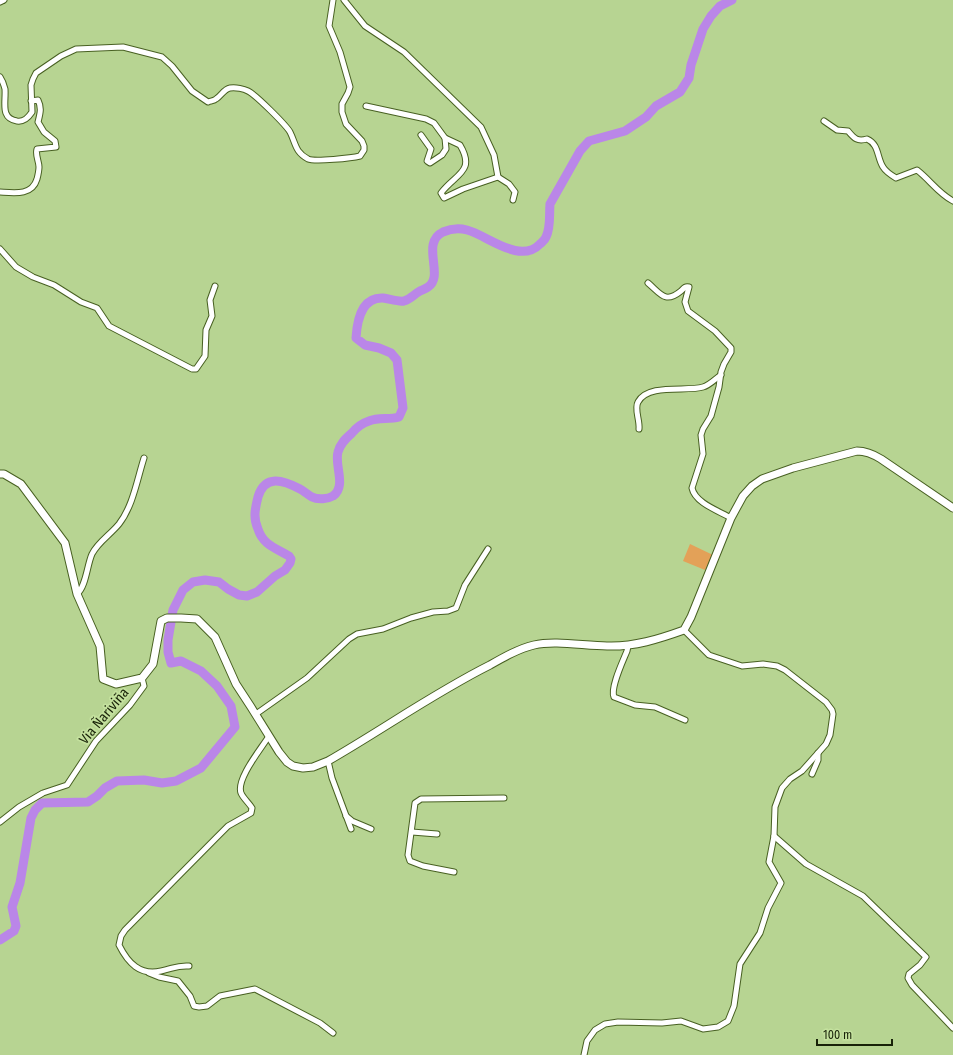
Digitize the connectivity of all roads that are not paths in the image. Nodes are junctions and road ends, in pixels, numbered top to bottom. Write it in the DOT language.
graph roads {
  1 [pos="4,0"];
  2 [pos="333,0"];
  3 [pos="344,0"];
  4 [pos="0,2"];
  5 [pos="0,77"];
  6 [pos="31,101"];
  7 [pos="366,106"];
  8 [pos="824,120"];
  9 [pos="421,135"];
  10 [pos="445,138"];
  11 [pos="498,177"];
  12 [pos="0,192"];
  13 [pos="513,200"];
  14 [pos="953,201"];
  15 [pos="0,249"];
  16 [pos="648,283"];
  17 [pos="215,286"];
  18 [pos="721,375"];
  19 [pos="639,429"];
  20 [pos="144,458"];
  21 [pos="0,474"];
  22 [pos="953,508"];
  23 [pos="732,518"];
  24 [pos="488,549"];
  25 [pos="77,594"];
  26 [pos="684,630"];
  27 [pos="628,646"];
  28 [pos="142,678"];
  29 [pos="256,714"];
  30 [pos="685,720"];
  31 [pos="269,736"];
  32 [pos="818,753"];
  33 [pos="328,761"];
  34 [pos="812,774"];
  35 [pos="504,798"];
  36 [pos="345,815"];
  37 [pos="0,822"];
  38 [pos="351,829"];
  39 [pos="371,829"];
  40 [pos="412,832"];
  41 [pos="437,834"];
  42 [pos="774,836"];
  43 [pos="454,872"];
  44 [pos="189,966"];
  45 [pos="148,972"];
  46 [pos="953,1028"];
  47 [pos="333,1033"];
  48 [pos="584,1055"];
  1 -- 4 [label="street"];
  2 -- 6 [label="street"];
  3 -- 11 [label="street"];
  5 -- 6 [label="street"];
  6 -- 12 [label="street"];
  7 -- 10 [label="street"];
  8 -- 14 [label="street"];
  9 -- 10 [label="street"];
  10 -- 11 [label="street"];
  11 -- 13 [label="street"];
  15 -- 17 [label="street"];
  16 -- 18 [label="street"];
  18 -- 19 [label="street"];
  18 -- 23 [label="street"];
  20 -- 25 [label="street"];
  21 -- 25 [label="street"];
  22 -- 23 [label="street"];
  23 -- 26 [label="street"];
  24 -- 29 [label="street"];
  25 -- 28 [label="street"];
  26 -- 27 [label="street"];
  26 -- 32 [label="street"];
  27 -- 30 [label="street"];
  27 -- 33 [label="street"];
  28 -- 29 [label="street"];
  28 -- 37 [label="street, Via Ñariviña"];
  29 -- 31 [label="street"];
  31 -- 33 [label="street"];
  31 -- 45 [label="street"];
  32 -- 34 [label="street"];
  32 -- 42 [label="street"];
  33 -- 36 [label="street"];
  35 -- 40 [label="street"];
  36 -- 38 [label="street"];
  36 -- 39 [label="street"];
  40 -- 41 [label="street"];
  40 -- 43 [label="street"];
  42 -- 46 [label="street"];
  42 -- 48 [label="street"];
  44 -- 45 [label="street"];
  45 -- 47 [label="street"];
}
